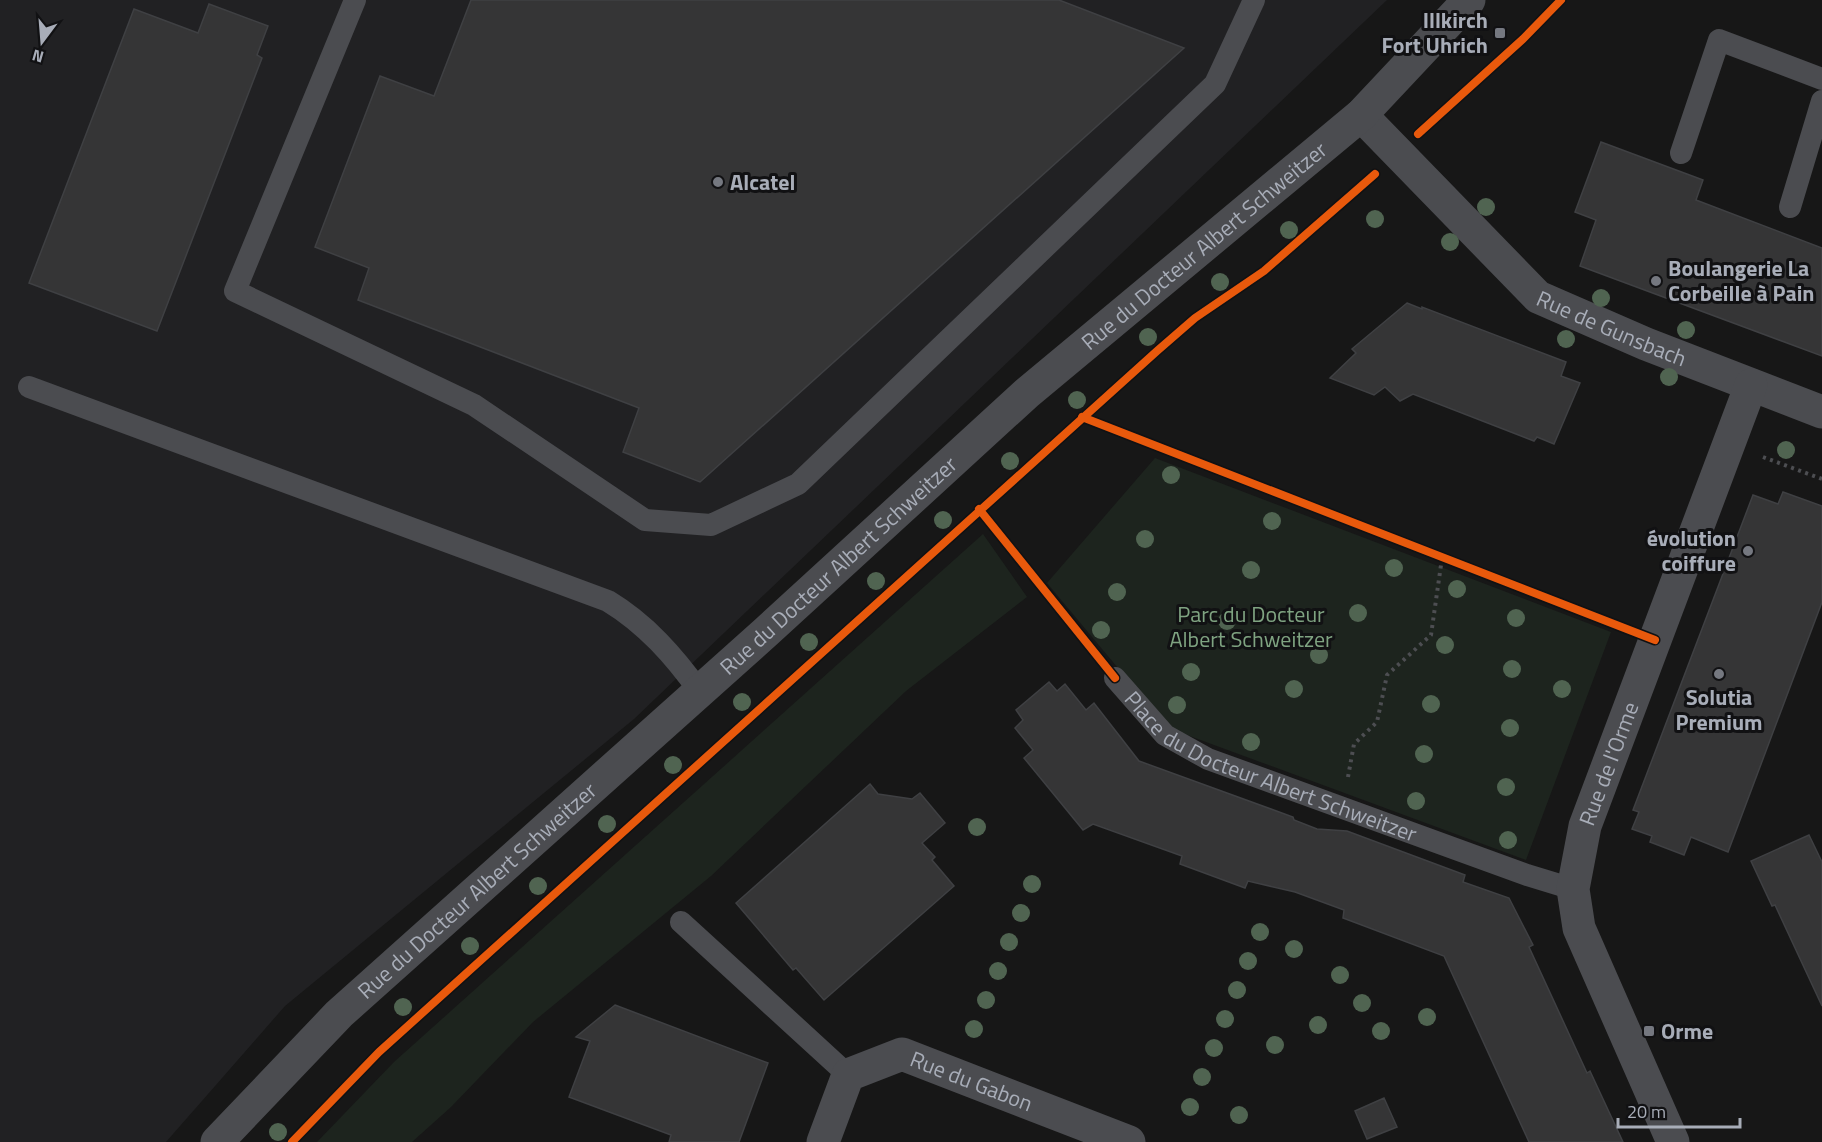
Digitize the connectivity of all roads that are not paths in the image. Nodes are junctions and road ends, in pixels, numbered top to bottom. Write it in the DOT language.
graph roads {
  1 [pos="354,0"];
  2 [pos="1254,0"];
  3 [pos="1468,0"];
  4 [pos="1822,79"];
  5 [pos="1822,101"];
  6 [pos="1360,115"];
  7 [pos="1681,153"];
  8 [pos="1790,207"];
  9 [pos="1751,385"];
  10 [pos="29,387"];
  11 [pos="1822,412"];
  12 [pos="1115,678"];
  13 [pos="700,692"];
  14 [pos="1573,890"];
  15 [pos="681,922"];
  16 [pos="848,1075"];
  17 [pos="217,1142"];
  18 [pos="823,1142"];
  19 [pos="1129,1142"];
  20 [pos="1673,1142"];
  1 -- 2 [label="lane"];
  3 -- 6 [label="street, Rue du Docteur Albert Schweitzer"];
  4 -- 7 [label="lane"];
  5 -- 8 [label="lane"];
  6 -- 9 [label="street, Rue de Gunsbach"];
  6 -- 13 [label="street, Rue du Docteur Albert Schweitzer"];
  9 -- 11 [label="street, Rue de Gunsbach"];
  9 -- 14 [label="street, Rue de l'Orme"];
  10 -- 13 [label="lane"];
  12 -- 14 [label="lane, Place du Docteur Albert Schweitzer"];
  13 -- 17 [label="street, Rue du Docteur Albert Schweitzer"];
  14 -- 20 [label="street, Rue de l'Orme"];
  15 -- 16 [label="lane"];
  16 -- 18 [label="street"];
  16 -- 19 [label="street, Rue du Gabon"];
}
